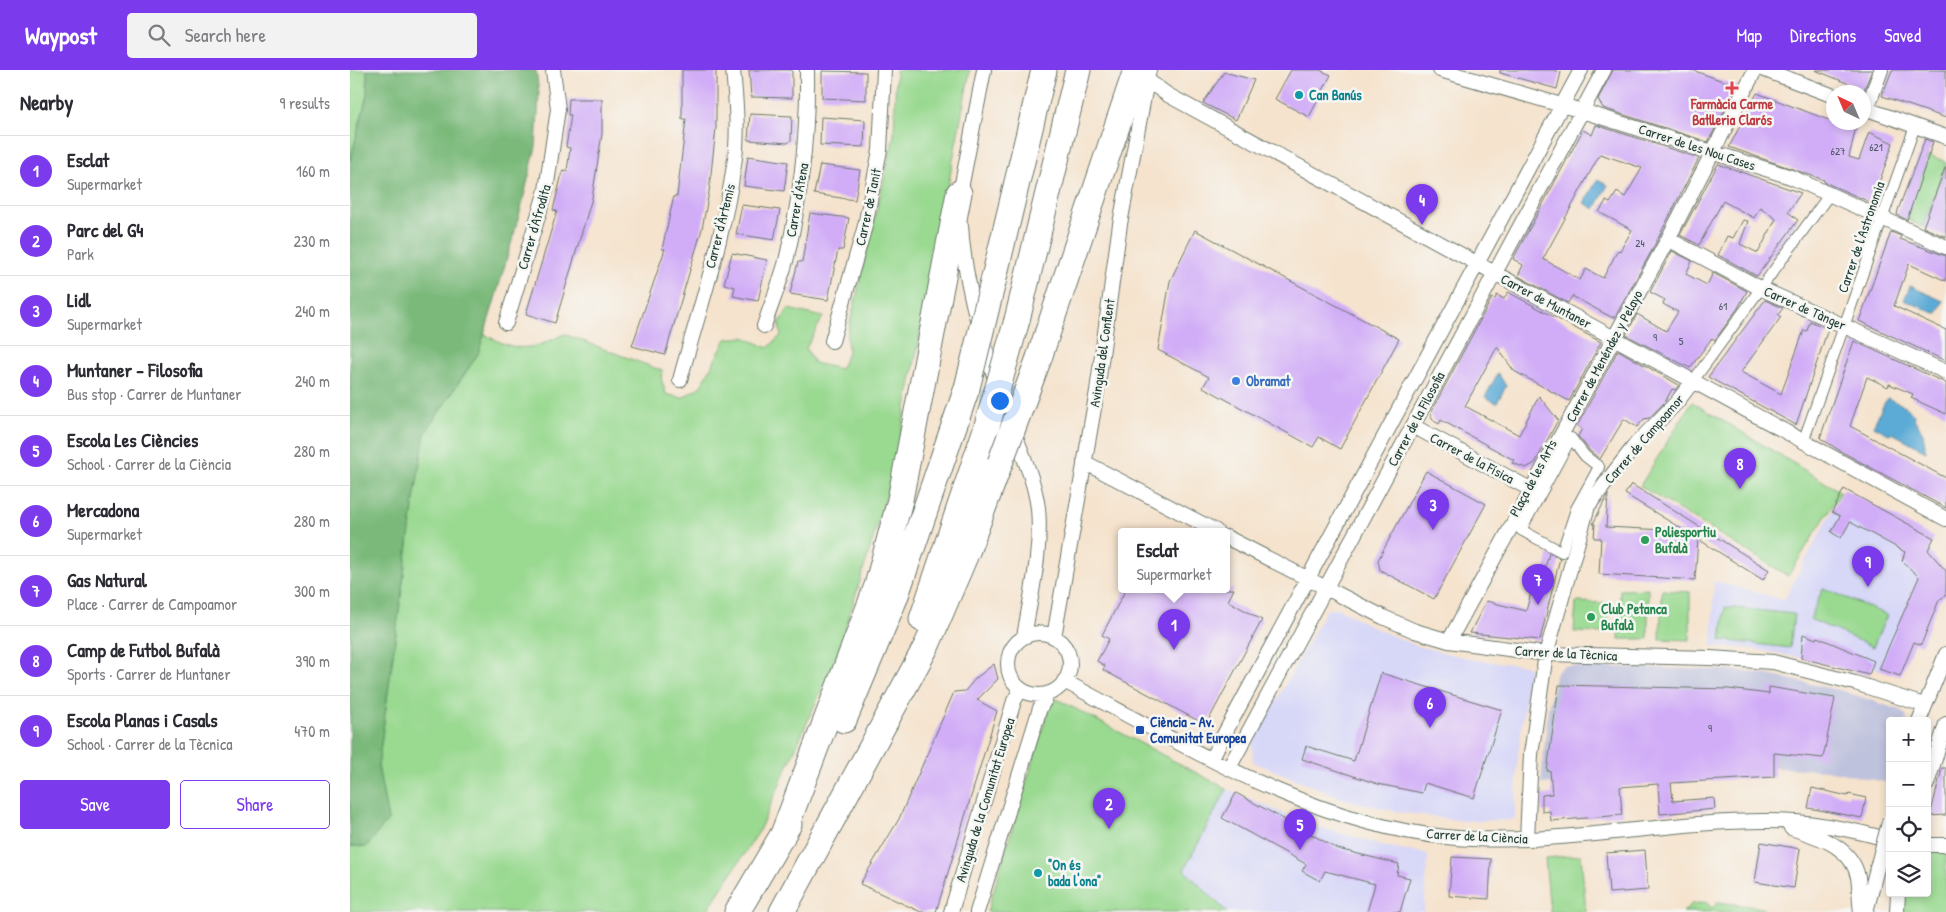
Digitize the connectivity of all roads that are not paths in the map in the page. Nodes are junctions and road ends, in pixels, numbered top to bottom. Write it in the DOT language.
graph roads {
  1 [pos="553,70"];
  2 [pos="733,70"];
  3 [pos="807,70"];
  4 [pos="884,70"];
  5 [pos="984,70"];
  6 [pos="1044,70"];
  7 [pos="1078,70"];
  8 [pos="1440,70"];
  9 [pos="1582,70"];
  10 [pos="1604,70"];
  11 [pos="1755,70"];
  12 [pos="1765,70"];
  13 [pos="1882,70"];
  14 [pos="1144,73"];
  15 [pos="1826,93"];
  16 [pos="1871,95"];
  17 [pos="1562,105"];
  18 [pos="1871,110"];
  19 [pos="1582,111"];
  20 [pos="1914,126"];
  21 [pos="1946,137"];
  22 [pos="1714,153"];
  23 [pos="959,193"];
  24 [pos="1829,195"];
  25 [pos="1881,218"];
  26 [pos="1668,239"];
  27 [pos="1946,247"];
  28 [pos="1477,264"];
  29 [pos="1494,274"];
  30 [pos="1762,289"];
  31 [pos="506,323"];
  32 [pos="764,326"];
  33 [pos="1845,326"];
  34 [pos="1613,337"];
  35 [pos="832,341"];
  36 [pos="1946,372"];
  37 [pos="680,380"];
  38 [pos="1693,381"];
  39 [pos="1413,426"];
  40 [pos="1804,442"];
  41 [pos="1084,462"];
  42 [pos="1532,490"];
  43 [pos="1946,519"];
  44 [pos="1210,528"];
  45 [pos="1230,539"];
  46 [pos="1562,552"];
  47 [pos="1308,579"];
  48 [pos="1325,587"];
  49 [pos="1024,637"];
  50 [pos="1054,637"];
  51 [pos="1449,641"];
  52 [pos="1546,654"];
  53 [pos="1946,654"];
  54 [pos="1064,681"];
  55 [pos="1021,689"];
  56 [pos="1048,693"];
  57 [pos="1924,705"];
  58 [pos="1920,717"];
  59 [pos="1946,724"];
  60 [pos="870,749"];
  61 [pos="1211,759"];
  62 [pos="1229,768"];
  63 [pos="1931,771"];
  64 [pos="1772,821"];
  65 [pos="1886,834"];
  66 [pos="782,837"];
  67 [pos="1527,839"];
  68 [pos="1886,839"];
  69 [pos="1931,845"];
  70 [pos="1946,845"];
  71 [pos="1898,897"];
  72 [pos="737,912"];
  73 [pos="782,912"];
  74 [pos="951,912"];
  75 [pos="977,912"];
  76 [pos="1862,912"];
  77 [pos="1866,912"];
  78 [pos="1897,912"];
  1 -- 31 [label="street, Carrer d'Afrodita"];
  2 -- 37 [label="street, Carrer d'Àrtemis"];
  3 -- 32 [label="street, Carrer d'Atena"];
  4 -- 35 [label="street, Carrer de Tanit"];
  5 -- 23 [label="street"];
  6 -- 66 [label="highway, bridge"];
  7 -- 60 [label="highway, bridge"];
  8 -- 17 [label="street, Carrer de les Nou Cases"];
  9 -- 17 [label="street, Carrer de la Filosofia"];
  10 -- 19 [label="street, Carrer de la Filosofia"];
  11 -- 22 [label="street, Carrer de Menéndez y Pelayo"];
  12 -- 15 [label="street"];
  13 -- 16 [label="street"];
  14 -- 28 [label="street, Carrer de Muntaner"];
  14 -- 41 [label="street, Avinguda del Conflent"];
  14 -- 60 [label="highway, bridge"];
  17 -- 19 [label="street, Carrer de les Nou Cases"];
  17 -- 28 [label="street, Carrer de la Filosofia"];
  18 -- 20 [label="street"];
  19 -- 22 [label="street, Carrer de les Nou Cases"];
  19 -- 29 [label="street, Carrer de la Filosofia"];
  20 -- 21 [label="street"];
  20 -- 25 [label="street, Carrer de l'Astronomia"];
  22 -- 24 [label="street, Carrer de les Nou Cases"];
  22 -- 26 [label="street, Carrer de Menéndez y Pelayo"];
  23 -- 49 [label="street"];
  23 -- 66 [label="highway"];
  24 -- 25 [label="street, Carrer de les Nou Cases"];
  24 -- 30 [label="street, Carrer de Campoamor"];
  25 -- 27 [label="street, Carrer de les Nou Cases"];
  25 -- 33 [label="street, Carrer de l'Astronomia"];
  26 -- 30 [label="street, Carrer de Tànger"];
  26 -- 34 [label="street, Carrer de Menéndez y Pelayo"];
  28 -- 29 [label="street, Carrer de Muntaner"];
  28 -- 47 [label="street, Carrer de la Filosofia"];
  29 -- 34 [label="street, Carrer de Muntaner"];
  29 -- 39 [label="street, Carrer de la Filosofia"];
  30 -- 33 [label="street, Carrer de Tànger"];
  30 -- 38 [label="street, Carrer de Campoamor"];
  33 -- 36 [label="street, Carrer de Tànger"];
  33 -- 40 [label="street, Carrer de l'Astronomia"];
  34 -- 38 [label="street, Carrer de Muntaner"];
  34 -- 42 [label="street, Carrer de Menéndez y Pelayo"];
  38 -- 40 [label="street, Carrer de Muntaner"];
  38 -- 52 [label="street, Carrer de Campoamor"];
  39 -- 42 [label="street, Carrer de la Física"];
  39 -- 48 [label="street, Carrer de la Filosofia"];
  40 -- 43 [label="street, Carrer de Muntaner"];
  41 -- 44 [label="street"];
  41 -- 50 [label="street, Avinguda del Conflent"];
  42 -- 51 [label="street, Carrer de Menéndez y Pelayo"];
  45 -- 47 [label="street, Carrer de la Tècnica"];
  46 -- 46 [label="street, Plaça de les Arts"];
  47 -- 48 [label="street, Carrer de la Tècnica"];
  47 -- 61 [label="street, Carrer de la Filosofia"];
  48 -- 51 [label="street, Carrer de la Tècnica"];
  48 -- 62 [label="street, Carrer de la Filosofia"];
  49 -- 50 [label="street"];
  49 -- 55 [label="street"];
  50 -- 54 [label="street"];
  51 -- 52 [label="street, Carrer de la Tècnica"];
  52 -- 57 [label="street, Carrer de la Tècnica"];
  52 -- 67 [label="street, Carrer de Campoamor"];
  53 -- 57 [label="street"];
  54 -- 56 [label="street"];
  54 -- 61 [label="street, Carrer de la Ciència"];
  55 -- 56 [label="street"];
  55 -- 74 [label="street, Avinguda de la Comunitat Europea"];
  56 -- 75 [label="street, Avinguda de la Comunitat Europea"];
  57 -- 58 [label="street"];
  59 -- 63 [label="street"];
  60 -- 73 [label="highway"];
  61 -- 62 [label="street, Carrer de la Ciència"];
  62 -- 67 [label="street, Carrer de la Ciència"];
  64 -- 67 [label="street, Carrer de la Ciència"];
  64 -- 68 [label="street, Carrer de la Ciència"];
  64 -- 76 [label="street, Carrer de la Ciència"];
  65 -- 77 [label="street, bridge"];
  66 -- 72 [label="highway"];
  69 -- 70 [label="street"];
  71 -- 78 [label="street"];
}
